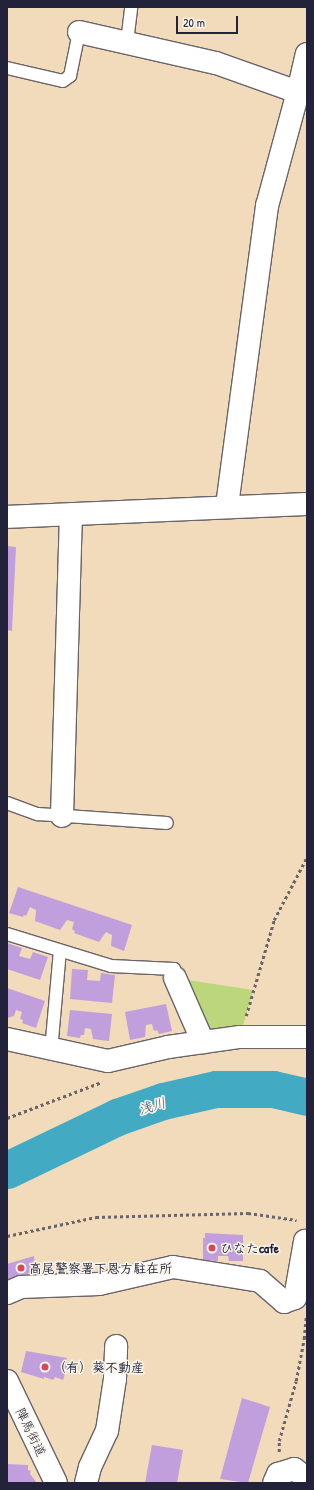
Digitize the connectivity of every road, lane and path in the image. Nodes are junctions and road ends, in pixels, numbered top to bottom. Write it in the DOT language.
graph roads {
  1 [pos="131,7"];
  2 [pos="79,32"];
  3 [pos="127,42"];
  4 [pos="307,54"];
  5 [pos="7,68"];
  6 [pos="298,92"];
  7 [pos="307,504"];
  8 [pos="227,506"];
  9 [pos="71,514"];
  10 [pos="7,516"];
  11 [pos="7,803"];
  12 [pos="62,816"];
  13 [pos="167,823"];
  14 [pos="307,857"];
  15 [pos="7,934"];
  16 [pos="60,950"];
  17 [pos="175,978"];
  18 [pos="240,1037"];
  19 [pos="307,1037"];
  20 [pos="7,1039"];
  21 [pos="203,1042"];
  22 [pos="51,1051"];
  23 [pos="107,1081"];
  24 [pos="7,1118"];
  25 [pos="302,1231"];
  26 [pos="7,1236"];
  27 [pos="7,1293"];
  28 [pos="306,1310"];
  29 [pos="116,1346"];
  30 [pos="10,1397"];
  31 [pos="307,1478"];
  32 [pos="276,1479"];
  33 [pos="56,1483"];
  34 [pos="86,1483"];
  1 -- 3 [label="lane"];
  2 -- 3 [label="street"];
  2 -- 5 [label="lane"];
  3 -- 6 [label="street"];
  4 -- 6 [label="street"];
  6 -- 8 [label="street"];
  7 -- 8 [label="street"];
  8 -- 9 [label="street"];
  9 -- 10 [label="street"];
  9 -- 12 [label="street"];
  11 -- 12 [label="lane"];
  12 -- 13 [label="lane"];
  14 -- 18 [label="path"];
  15 -- 16 [label="lane"];
  16 -- 17 [label="lane"];
  16 -- 22 [label="lane"];
  17 -- 21 [label="street"];
  18 -- 19 [label="street"];
  18 -- 21 [label="street"];
  20 -- 22 [label="street"];
  21 -- 22 [label="street"];
  23 -- 24 [label="path"];
  25 -- 26 [label="path"];
  25 -- 27 [label="street"];
  28 -- 32 [label="path"];
  29 -- 34 [label="street"];
  30 -- 33 [label="street, 陣馬街道"];
  31 -- 32 [label="street"];
}
